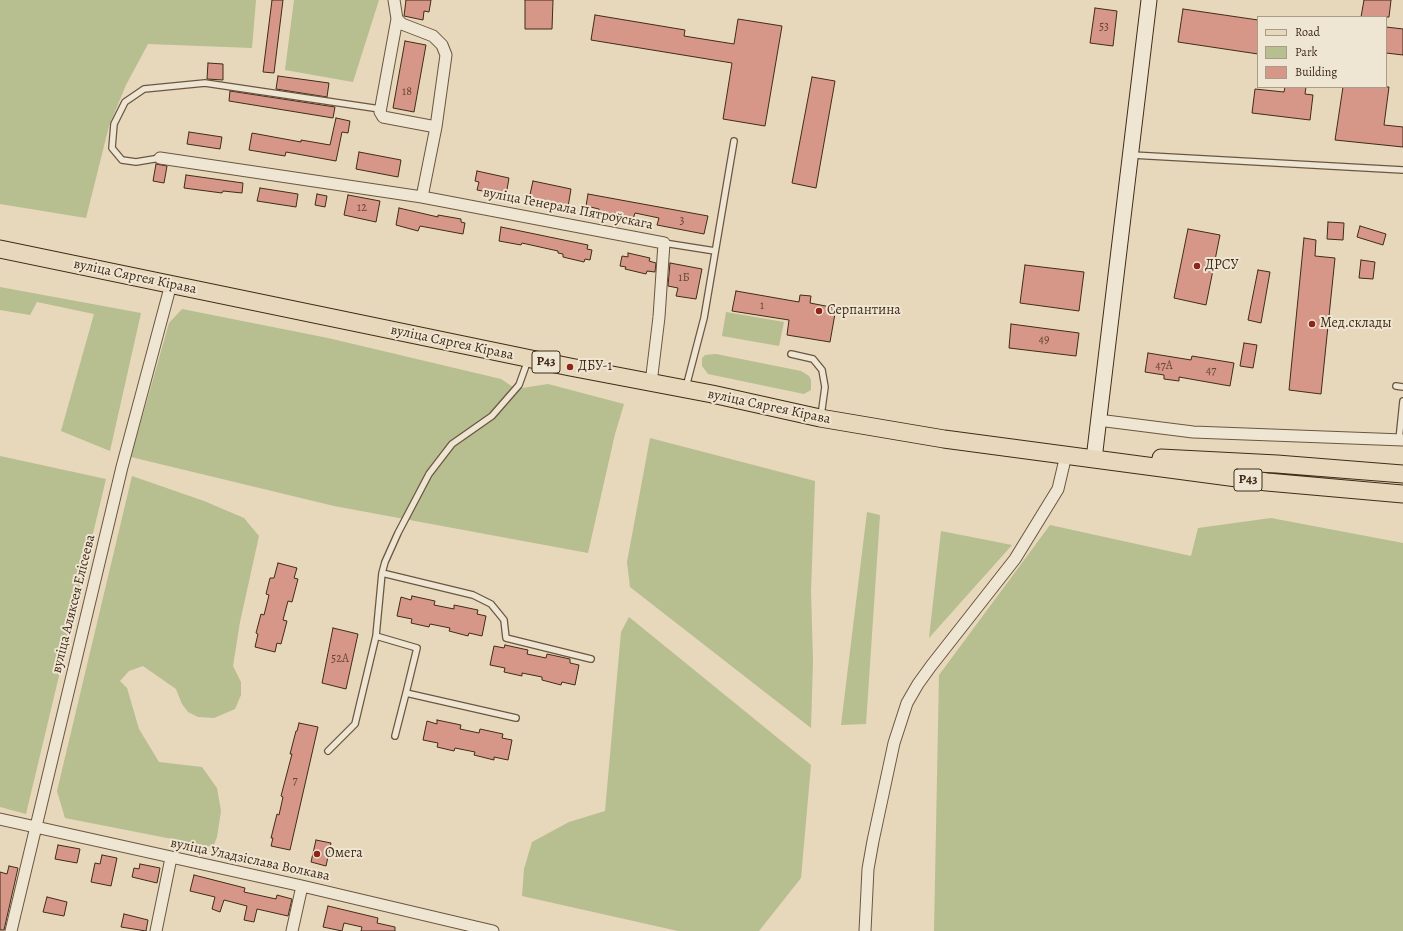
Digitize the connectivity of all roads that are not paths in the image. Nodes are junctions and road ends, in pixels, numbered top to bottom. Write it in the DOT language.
graph roads {
  1 [pos="394,0"];
  2 [pos="1149,0"];
  3 [pos="397,18"];
  4 [pos="380,109"];
  5 [pos="436,127"];
  6 [pos="734,141"];
  7 [pos="1131,155"];
  8 [pos="160,158"];
  9 [pos="1403,170"];
  10 [pos="422,197"];
  11 [pos="664,243"];
  12 [pos="0,249"];
  13 [pos="715,251"];
  14 [pos="170,284"];
  15 [pos="791,354"];
  16 [pos="528,359"];
  17 [pos="651,383"];
  18 [pos="1396,386"];
  19 [pos="1403,387"];
  20 [pos="686,389"];
  21 [pos="1403,402"];
  22 [pos="820,418"];
  23 [pos="1098,420"];
  24 [pos="1401,440"];
  25 [pos="1066,455"];
  26 [pos="1094,459"];
  27 [pos="1403,474"];
  28 [pos="1403,494"];
  29 [pos="382,573"];
  30 [pos="376,636"];
  31 [pos="591,659"];
  32 [pos="406,693"];
  33 [pos="516,718"];
  34 [pos="395,736"];
  35 [pos="328,751"];
  36 [pos="0,819"];
  37 [pos="35,827"];
  38 [pos="171,858"];
  39 [pos="302,886"];
  40 [pos="450,926"];
  41 [pos="11,931"];
  42 [pos="156,931"];
  43 [pos="292,931"];
  44 [pos="493,931"];
  45 [pos="865,931"];
  1 -- 3 [label="street"];
  2 -- 7 [label="street"];
  3 -- 4 [label="street"];
  3 -- 5 [label="street"];
  4 -- 5 [label="street"];
  4 -- 8 [label="lane"];
  5 -- 10 [label="street"];
  6 -- 13 [label="lane"];
  7 -- 9 [label="lane"];
  7 -- 23 [label="street"];
  8 -- 10 [label="street, вуліца Генерала Пятроўскага"];
  10 -- 11 [label="street, вуліца Генерала Пятроўскага"];
  11 -- 13 [label="lane"];
  11 -- 17 [label="street, вуліца Генерала Пятроўскага"];
  12 -- 14 [label="main road, вуліца Сяргея Кірава / Р43"];
  13 -- 20 [label="lane"];
  14 -- 16 [label="main road, вуліца Сяргея Кірава / Р43"];
  14 -- 37 [label="street, вуліца Аляксея Елісеева"];
  15 -- 22 [label="lane"];
  16 -- 17 [label="main road, вуліца Сяргея Кірава / Р43"];
  16 -- 29 [label="lane"];
  17 -- 20 [label="main road, вуліца Сяргея Кірава / Р43"];
  18 -- 19 [label="lane"];
  20 -- 22 [label="main road, вуліца Сяргея Кірава / Р43"];
  21 -- 24 [label="lane"];
  22 -- 25 [label="main road, вуліца Сяргея Кірава / Р43"];
  23 -- 24 [label="street"];
  23 -- 26 [label="street"];
  25 -- 26 [label="main road, вуліца Сяргея Кірава / Р43"];
  25 -- 45 [label="street"];
  26 -- 27 [label="main road, вуліца Сяргея Кірава / Р43"];
  26 -- 28 [label="main road, вуліца Сяргея Кірава / Р43"];
  29 -- 30 [label="lane"];
  29 -- 31 [label="lane"];
  30 -- 32 [label="lane"];
  30 -- 35 [label="lane"];
  32 -- 33 [label="lane"];
  32 -- 34 [label="lane"];
  36 -- 37 [label="street, вуліца Уладзіслава Волкава"];
  37 -- 38 [label="street, вуліца Уладзіслава Волкава"];
  37 -- 41 [label="street, вуліца Аляксея Елісеева"];
  38 -- 39 [label="street, вуліца Уладзіслава Волкава"];
  38 -- 42 [label="street"];
  39 -- 40 [label="street, вуліца Уладзіслава Волкава"];
  39 -- 43 [label="street"];
  40 -- 44 [label="street, вуліца Уладзіслава Волкава"];
}
